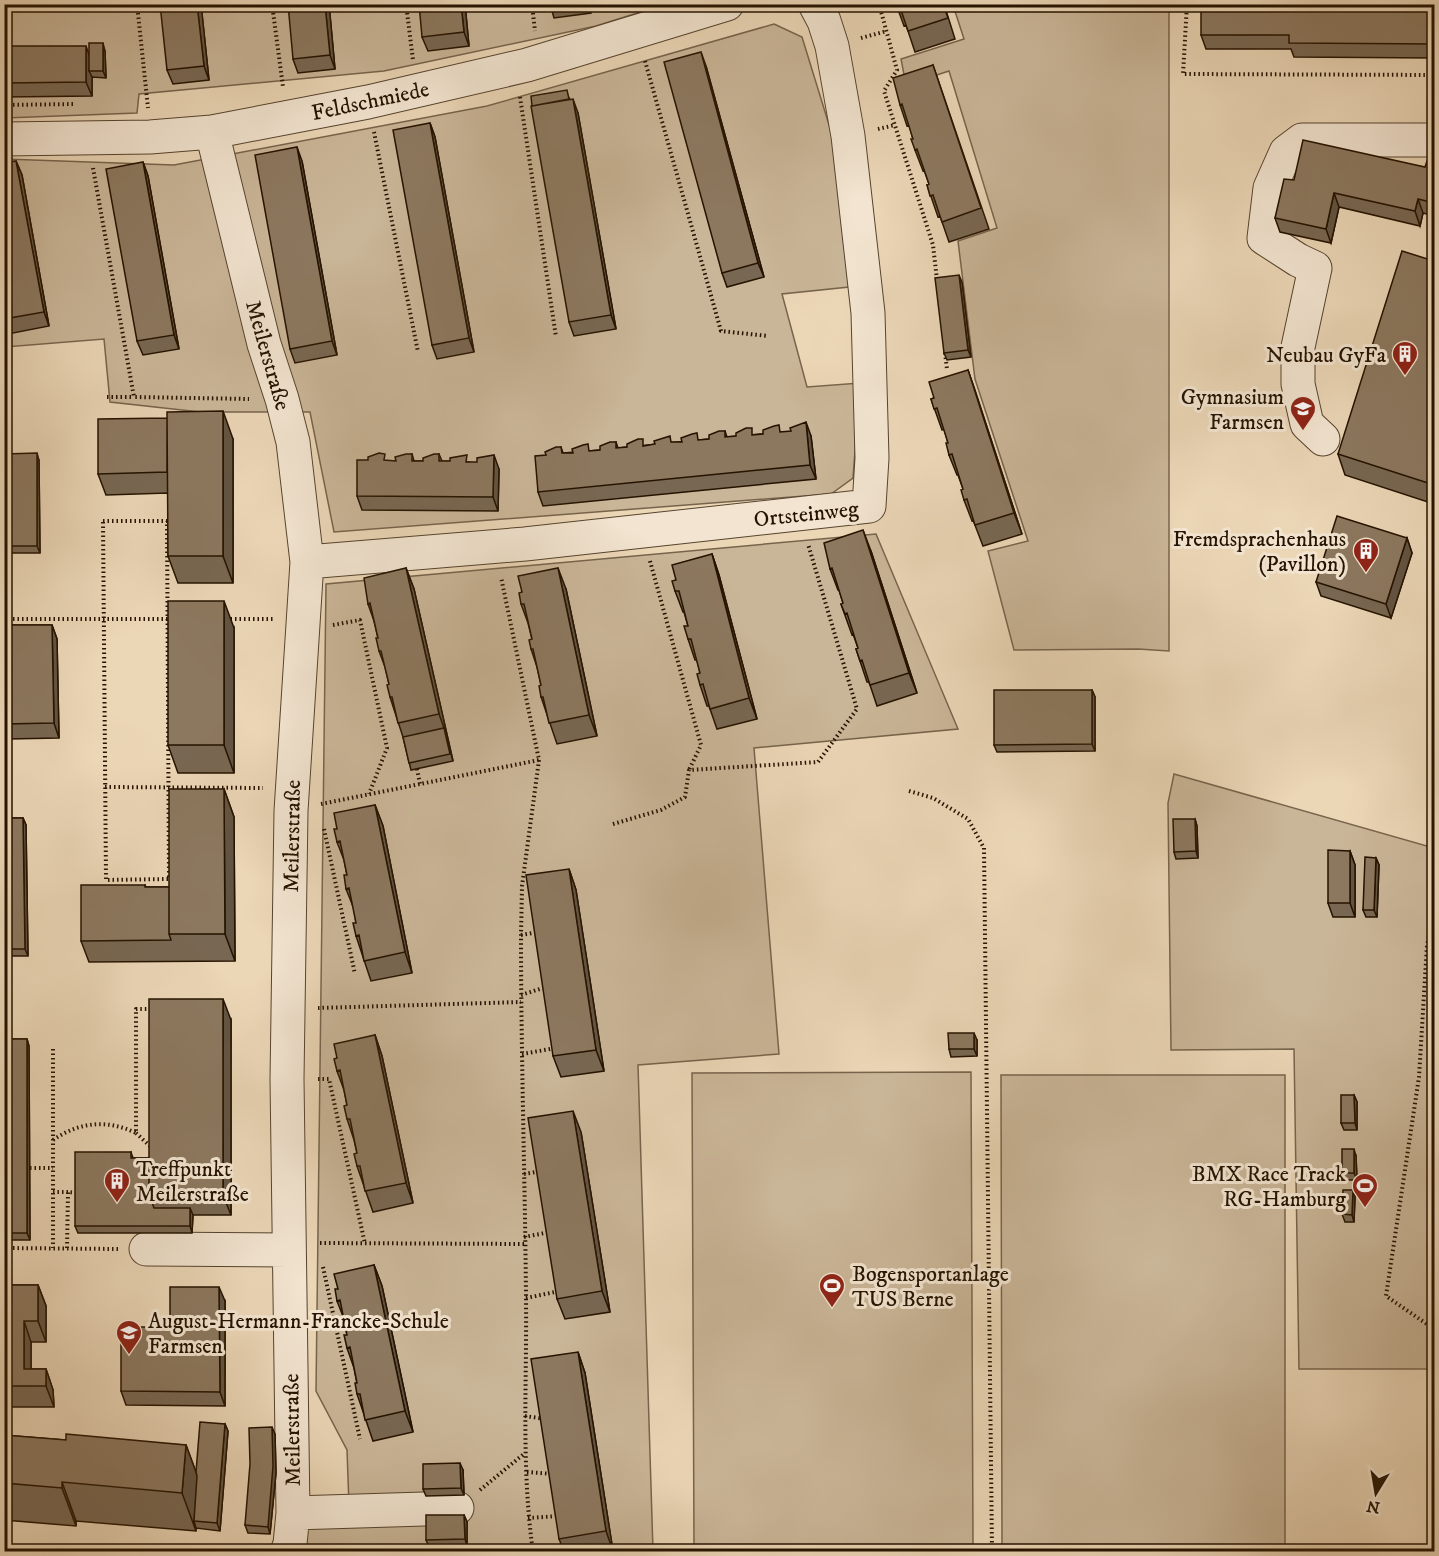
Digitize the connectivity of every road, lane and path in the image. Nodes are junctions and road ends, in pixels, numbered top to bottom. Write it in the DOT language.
graph roads {
  1 [pos="137,4"];
  2 [pos="272,4"];
  3 [pos="406,4"];
  4 [pos="727,4"];
  5 [pos="815,4"];
  6 [pos="879,4"];
  7 [pos="1187,4"];
  8 [pos="636,32"];
  9 [pos="516,67"];
  10 [pos="1434,75"];
  11 [pos="416,90"];
  12 [pos="368,102"];
  13 [pos="287,118"];
  14 [pos="212,132"];
  15 [pos="150,136"];
  16 [pos="88,138"];
  17 [pos="4,140"];
  18 [pos="1434,140"];
  19 [pos="938,290"];
  20 [pos="768,336"];
  21 [pos="556,337"];
  22 [pos="944,346"];
  23 [pos="418,352"];
  24 [pos="947,369"];
  25 [pos="134,397"];
  26 [pos="107,398"];
  27 [pos="282,399"];
  28 [pos="1323,439"];
  29 [pos="799,514"];
  30 [pos="642,532"];
  31 [pos="495,547"];
  32 [pos="307,562"];
  33 [pos="4,619"];
  34 [pos="178,619"];
  35 [pos="224,619"];
  36 [pos="104,620"];
  37 [pos="167,620"];
  38 [pos="303,624"];
  39 [pos="539,760"];
  40 [pos="417,769"];
  41 [pos="689,770"];
  42 [pos="420,784"];
  43 [pos="105,787"];
  44 [pos="168,788"];
  45 [pos="909,791"];
  46 [pos="369,794"];
  47 [pos="291,799"];
  48 [pos="614,824"];
  49 [pos="323,827"];
  50 [pos="1434,925"];
  51 [pos="539,931"];
  52 [pos="521,935"];
  53 [pos="355,974"];
  54 [pos="548,987"];
  55 [pos="521,995"];
  56 [pos="521,1002"];
  57 [pos="158,1009"];
  58 [pos="289,1010"];
  59 [pos="557,1048"];
  60 [pos="52,1049"];
  61 [pos="522,1054"];
  62 [pos="287,1079"];
  63 [pos="136,1133"];
  64 [pos="53,1140"];
  65 [pos="151,1148"];
  66 [pos="30,1168"];
  67 [pos="53,1168"];
  68 [pos="541,1171"];
  69 [pos="524,1174"];
  70 [pos="53,1192"];
  71 [pos="68,1192"];
  72 [pos="78,1192"];
  73 [pos="551,1232"];
  74 [pos="524,1237"];
  75 [pos="366,1244"];
  76 [pos="525,1244"];
  77 [pos="289,1246"];
  78 [pos="4,1248"];
  79 [pos="53,1248"];
  80 [pos="67,1248"];
  81 [pos="146,1249"];
  82 [pos="323,1266"];
  83 [pos="560,1291"];
  84 [pos="526,1298"];
  85 [pos="1434,1329"];
  86 [pos="525,1416"];
  87 [pos="545,1419"];
  88 [pos="360,1439"];
  89 [pos="526,1452"];
  90 [pos="527,1472"];
  91 [pos="553,1474"];
  92 [pos="457,1508"];
  93 [pos="292,1513"];
  94 [pos="560,1516"];
  95 [pos="528,1518"];
  96 [pos="287,1551"];
  97 [pos="533,1551"];
  98 [pos="992,1551"];
  1 -- 15 [label="path"];
  2 -- 13 [label="path"];
  3 -- 11 [label="path"];
  4 -- 8 [label="street, Feldschmiede"];
  5 -- 29 [label="street, Ortsteinweg"];
  6 -- 19 [label="path"];
  7 -- 10 [label="path"];
  8 -- 9 [label="street, Feldschmiede"];
  8 -- 20 [label="path"];
  9 -- 11 [label="street, Feldschmiede"];
  9 -- 21 [label="path"];
  11 -- 12 [label="street, Feldschmiede"];
  12 -- 13 [label="street, Feldschmiede"];
  12 -- 23 [label="path"];
  13 -- 14 [label="street, Feldschmiede"];
  14 -- 15 [label="street, Feldschmiede"];
  14 -- 27 [label="street, Meilerstraße"];
  15 -- 16 [label="street, Feldschmiede"];
  16 -- 17 [label="street, Feldschmiede"];
  16 -- 25 [label="path"];
  18 -- 28 [label="street"];
  22 -- 24 [label="path"];
  25 -- 26 [label="path"];
  25 -- 27 [label="path"];
  27 -- 32 [label="street, Meilerstraße"];
  29 -- 30 [label="street, Ortsteinweg"];
  29 -- 41 [label="path"];
  30 -- 31 [label="street, Ortsteinweg"];
  30 -- 41 [label="path"];
  31 -- 32 [label="street, Ortsteinweg"];
  31 -- 39 [label="path"];
  32 -- 38 [label="street, Meilerstraße"];
  33 -- 36 [label="path"];
  34 -- 37 [label="path"];
  35 -- 38 [label="path"];
  36 -- 37 [label="path"];
  36 -- 37 [label="path"];
  36 -- 43 [label="path"];
  37 -- 44 [label="path"];
  38 -- 46 [label="path"];
  38 -- 47 [label="street, Meilerstraße"];
  39 -- 42 [label="path"];
  39 -- 52 [label="path"];
  40 -- 42 [label="path"];
  41 -- 48 [label="path"];
  42 -- 46 [label="path"];
  43 -- 44 [label="path"];
  43 -- 44 [label="path"];
  44 -- 47 [label="path"];
  45 -- 98 [label="path"];
  46 -- 47 [label="path"];
  47 -- 58 [label="street, Meilerstraße"];
  49 -- 53 [label="path"];
  50 -- 85 [label="path"];
  51 -- 52 [label="path"];
  52 -- 55 [label="path"];
  54 -- 55 [label="path"];
  55 -- 56 [label="path"];
  56 -- 58 [label="path"];
  56 -- 61 [label="path"];
  57 -- 63 [label="path"];
  58 -- 62 [label="street, Meilerstraße"];
  59 -- 61 [label="path"];
  60 -- 64 [label="path"];
  61 -- 69 [label="path"];
  62 -- 75 [label="path"];
  62 -- 77 [label="street, Meilerstraße"];
  63 -- 64 [label="path"];
  63 -- 65 [label="path"];
  64 -- 67 [label="path"];
  66 -- 67 [label="path"];
  67 -- 70 [label="path"];
  68 -- 69 [label="path"];
  69 -- 74 [label="path"];
  70 -- 71 [label="path"];
  70 -- 79 [label="path"];
  71 -- 72 [label="path"];
  71 -- 80 [label="path"];
  73 -- 74 [label="path"];
  74 -- 76 [label="path"];
  75 -- 76 [label="path"];
  75 -- 77 [label="path"];
  76 -- 84 [label="path"];
  77 -- 81 [label="street"];
  77 -- 93 [label="street, Meilerstraße"];
  78 -- 79 [label="path"];
  79 -- 80 [label="path"];
  80 -- 81 [label="path"];
  82 -- 88 [label="path"];
  83 -- 84 [label="path"];
  84 -- 86 [label="path"];
  86 -- 87 [label="path"];
  86 -- 89 [label="path"];
  89 -- 90 [label="path"];
  89 -- 92 [label="path"];
  90 -- 91 [label="path"];
  90 -- 95 [label="path"];
  92 -- 93 [label="street"];
  93 -- 96 [label="street, Meilerstraße"];
  94 -- 95 [label="path"];
  95 -- 97 [label="path"];
}
